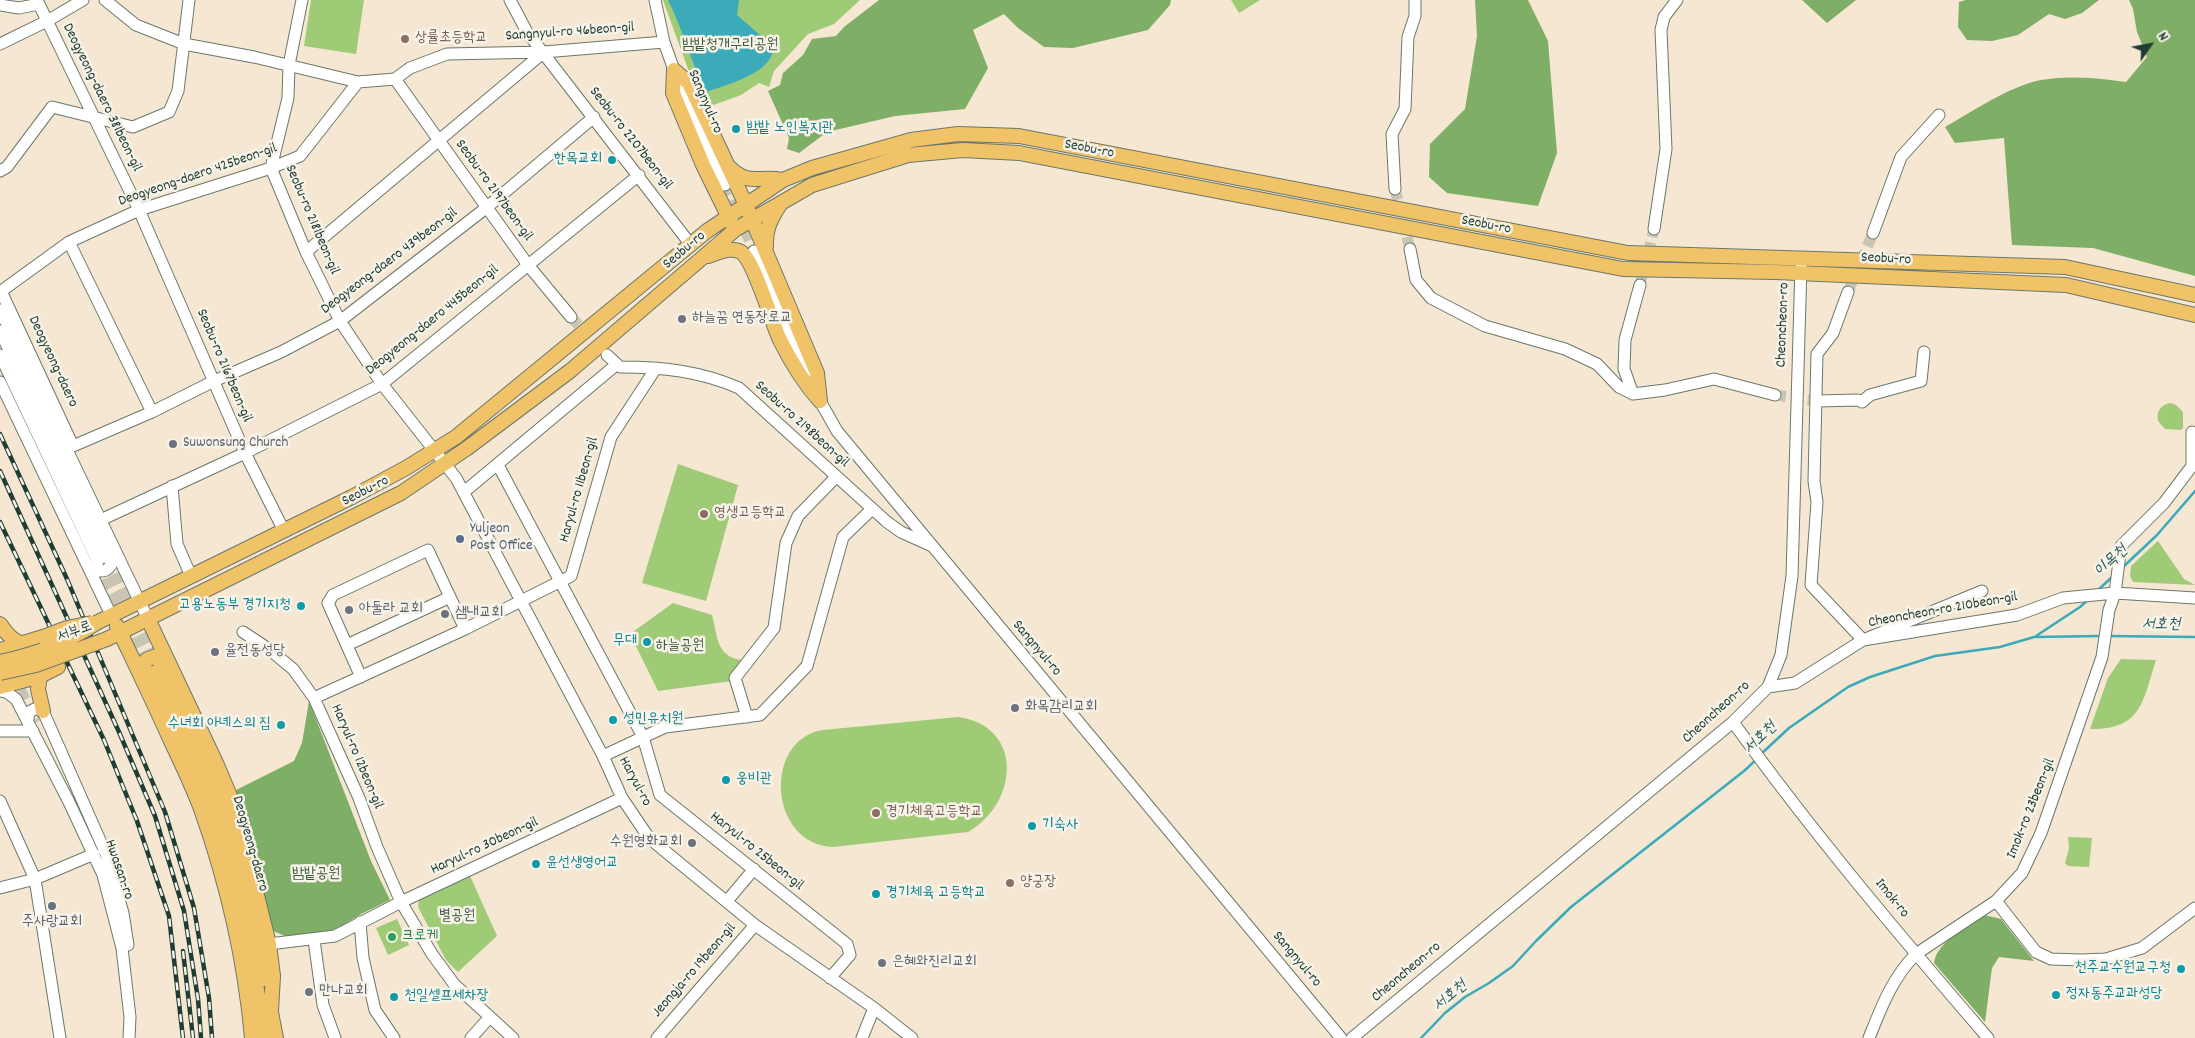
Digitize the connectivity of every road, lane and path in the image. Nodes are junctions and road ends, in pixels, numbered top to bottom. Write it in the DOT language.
graph roads {
  1 [pos="83,0"];
  2 [pos="105,0"];
  3 [pos="189,0"];
  4 [pos="302,0"];
  5 [pos="510,0"];
  6 [pos="654,0"];
  7 [pos="1415,0"];
  8 [pos="1677,0"];
  9 [pos="38,2"];
  10 [pos="0,5"];
  11 [pos="47,21"];
  12 [pos="664,42"];
  13 [pos="0,44"];
  14 [pos="184,44"];
  15 [pos="544,52"];
  16 [pos="289,65"];
  17 [pos="674,70"];
  18 [pos="394,79"];
  19 [pos="358,82"];
  20 [pos="1939,114"];
  21 [pos="594,117"];
  22 [pos="95,119"];
  23 [pos="439,142"];
  24 [pos="726,164"];
  25 [pos="271,168"];
  26 [pos="0,171"];
  27 [pos="640,175"];
  28 [pos="783,180"];
  29 [pos="725,185"];
  30 [pos="1395,189"];
  31 [pos="784,199"];
  32 [pos="746,205"];
  33 [pos="486,208"];
  34 [pos="139,210"];
  35 [pos="728,217"];
  36 [pos="752,218"];
  37 [pos="736,229"];
  38 [pos="1654,229"];
  39 [pos="1873,233"];
  40 [pos="69,242"];
  41 [pos="691,245"];
  42 [pos="1410,249"];
  43 [pos="760,250"];
  44 [pos="306,252"];
  45 [pos="1802,257"];
  46 [pos="702,258"];
  47 [pos="528,265"];
  48 [pos="1801,273"];
  49 [pos="1640,285"];
  50 [pos="1,292"];
  51 [pos="1848,292"];
  52 [pos="2195,295"];
  53 [pos="0,310"];
  54 [pos="2195,314"];
  55 [pos="572,318"];
  56 [pos="340,321"];
  57 [pos="0,331"];
  58 [pos="1924,352"];
  59 [pos="0,355"];
  60 [pos="607,355"];
  61 [pos="616,365"];
  62 [pos="656,368"];
  63 [pos="214,381"];
  64 [pos="0,382"];
  65 [pos="382,384"];
  66 [pos="1633,394"];
  67 [pos="1775,395"];
  68 [pos="820,400"];
  69 [pos="1817,401"];
  70 [pos="152,412"];
  71 [pos="2192,432"];
  72 [pos="73,446"];
  73 [pos="435,450"];
  74 [pos="245,453"];
  75 [pos="445,463"];
  76 [pos="498,465"];
  77 [pos="836,477"];
  78 [pos="66,482"];
  79 [pos="172,486"];
  80 [pos="464,492"];
  81 [pos="872,509"];
  82 [pos="107,517"];
  83 [pos="284,531"];
  84 [pos="932,546"];
  85 [pos="102,560"];
  86 [pos="192,576"];
  87 [pos="560,581"];
  88 [pos="1982,591"];
  89 [pos="2115,593"];
  90 [pos="450,597"];
  91 [pos="2195,598"];
  92 [pos="140,601"];
  93 [pos="521,602"];
  94 [pos="112,615"];
  95 [pos="148,619"];
  96 [pos="98,622"];
  97 [pos="0,624"];
  98 [pos="465,629"];
  99 [pos="243,632"];
  100 [pos="120,633"];
  101 [pos="107,639"];
  102 [pos="1863,640"];
  103 [pos="24,644"];
  104 [pos="347,645"];
  105 [pos="0,650"];
  106 [pos="0,662"];
  107 [pos="156,670"];
  108 [pos="0,673"];
  109 [pos="40,676"];
  110 [pos="361,677"];
  111 [pos="0,687"];
  112 [pos="1768,687"];
  113 [pos="0,691"];
  114 [pos="314,698"];
  115 [pos="747,717"];
  116 [pos="35,721"];
  117 [pos="1733,722"];
  118 [pos="0,731"];
  119 [pos="643,737"];
  120 [pos="603,756"];
  121 [pos="622,798"];
  122 [pos="0,801"];
  123 [pos="94,854"];
  124 [pos="754,869"];
  125 [pos="35,879"];
  126 [pos="0,888"];
  127 [pos="727,901"];
  128 [pos="1996,901"];
  129 [pos="401,902"];
  130 [pos="2195,908"];
  131 [pos="360,922"];
  132 [pos="755,924"];
  133 [pos="314,940"];
  134 [pos="269,944"];
  135 [pos="1916,954"];
  136 [pos="830,978"];
  137 [pos="129,1006"];
  138 [pos="874,1008"];
  139 [pos="272,1011"];
  140 [pos="489,1018"];
  141 [pos="60,1038"];
  142 [pos="129,1038"];
  143 [pos="252,1038"];
  144 [pos="264,1038"];
  145 [pos="276,1038"];
  146 [pos="335,1038"];
  147 [pos="394,1038"];
  148 [pos="471,1038"];
  149 [pos="512,1038"];
  150 [pos="658,1038"];
  151 [pos="862,1038"];
  152 [pos="912,1038"];
  153 [pos="1341,1038"];
  154 [pos="1352,1038"];
  155 [pos="1869,1038"];
  156 [pos="1988,1038"];
  1 -- 11 [label="street"];
  2 -- 14 [label="street"];
  3 -- 14 [label="street"];
  4 -- 16 [label="street, Seobu-ro 2181beon-gil"];
  5 -- 15 [label="street, Seobu-ro 2207beon-gil"];
  6 -- 12 [label="street, Sangnyul-ro"];
  7 -- 30 [label="street"];
  8 -- 38 [label="street"];
  9 -- 10 [label="street"];
  9 -- 11 [label="street, Deogyeong-daero 381beon-gil"];
  11 -- 13 [label="street"];
  11 -- 22 [label="street, Deogyeong-daero 381beon-gil"];
  12 -- 15 [label="street, Sangnyul-ro 46beon-gil"];
  12 -- 17 [label="street, Sangnyul-ro"];
  14 -- 16 [label="street"];
  14 -- 22 [label="street"];
  15 -- 18 [label="street, Sangnyul-ro 46beon-gil"];
  15 -- 21 [label="street, Seobu-ro 2207beon-gil"];
  15 -- 23 [label="street"];
  16 -- 19 [label="street"];
  16 -- 25 [label="street, Seobu-ro 2181beon-gil"];
  17 -- 24 [label="main road"];
  17 -- 29 [label="street, Sangnyul-ro"];
  17 -- 35 [label="main road"];
  18 -- 19 [label="street"];
  18 -- 23 [label="street, Seobu-ro 2197beon-gil"];
  19 -- 25 [label="street, Deogyeong-daero 425beon-gil"];
  20 -- 39 [label="street"];
  21 -- 27 [label="street, Seobu-ro 2207beon-gil"];
  21 -- 33 [label="street, Deogyeong-daero 439beon-gil"];
  22 -- 26 [label="street"];
  22 -- 34 [label="street, Deogyeong-daero 381beon-gil"];
  23 -- 33 [label="street, Seobu-ro 2197beon-gil"];
  23 -- 44 [label="street"];
  24 -- 28 [label="main road"];
  24 -- 32 [label="main road"];
  25 -- 34 [label="street, Deogyeong-daero 425beon-gil"];
  25 -- 44 [label="street, Seobu-ro 2181beon-gil"];
  27 -- 41 [label="street, Seobu-ro 2207beon-gil"];
  27 -- 47 [label="street, Deogyeong-daero 445beon-gil"];
  28 -- 32 [label="main road, Seobu-ro"];
  28 -- 45 [label="main road, Seobu-ro"];
  31 -- 36 [label="main road, Seobu-ro"];
  31 -- 43 [label="main road"];
  31 -- 48 [label="main road, Seobu-ro"];
  32 -- 35 [label="main road, Seobu-ro"];
  32 -- 36 [label="main road"];
  33 -- 47 [label="street, Seobu-ro 2197beon-gil"];
  33 -- 56 [label="street, Deogyeong-daero 439beon-gil"];
  34 -- 40 [label="street, Deogyeong-daero 425beon-gil"];
  34 -- 63 [label="street, Seobu-ro 2167beon-gil"];
  35 -- 37 [label="main road"];
  35 -- 41 [label="main road, Seobu-ro"];
  36 -- 37 [label="main road, Seobu-ro"];
  36 -- 43 [label="main road"];
  37 -- 46 [label="main road, Seobu-ro"];
  40 -- 50 [label="street, Deogyeong-daero 425beon-gil"];
  40 -- 70 [label="street"];
  41 -- 73 [label="main road, Seobu-ro"];
  42 -- 66 [label="street"];
  43 -- 68 [label="main road"];
  44 -- 56 [label="street, Seobu-ro 2181beon-gil"];
  45 -- 48 [label="street, Cheoncheon-ro"];
  45 -- 52 [label="main road, Seobu-ro"];
  46 -- 68 [label="main road"];
  46 -- 75 [label="main road, Seobu-ro"];
  47 -- 55 [label="street, Seobu-ro 2197beon-gil"];
  47 -- 65 [label="street, Deogyeong-daero 445beon-gil"];
  48 -- 54 [label="main road, Seobu-ro"];
  48 -- 112 [label="street, Cheoncheon-ro"];
  49 -- 66 [label="street"];
  50 -- 72 [label="street, Deogyeong-daero"];
  51 -- 69 [label="street"];
  53 -- 85 [label="street"];
  56 -- 63 [label="street, Deogyeong-daero 439beon-gil"];
  56 -- 65 [label="street, Seobu-ro 2181beon-gil"];
  57 -- 78 [label="street"];
  58 -- 69 [label="street"];
  59 -- 78 [label="street"];
  60 -- 61 [label="street"];
  61 -- 62 [label="street, Seobu-ro 2198beon-gil"];
  61 -- 76 [label="street"];
  62 -- 77 [label="street, Seobu-ro 2198beon-gil"];
  62 -- 87 [label="street, Haryul-ro 11beon-gil"];
  63 -- 70 [label="street, Deogyeong-daero 439beon-gil"];
  63 -- 74 [label="street, Seobu-ro 2167beon-gil"];
  64 -- 85 [label="street"];
  65 -- 73 [label="street, Seobu-ro 2181beon-gil"];
  65 -- 74 [label="street, Deogyeong-daero 445beon-gil"];
  66 -- 67 [label="street"];
  68 -- 84 [label="street, Sangnyul-ro"];
  69 -- 102 [label="street"];
  70 -- 72 [label="street, Deogyeong-daero 439beon-gil"];
  71 -- 89 [label="street"];
  73 -- 75 [label="street, Haryul-ro"];
  73 -- 83 [label="main road, Seobu-ro"];
  74 -- 79 [label="street, Deogyeong-daero 445beon-gil"];
  74 -- 83 [label="street, Seobu-ro 2167beon-gil"];
  75 -- 80 [label="street, Haryul-ro"];
  75 -- 95 [label="main road, Seobu-ro"];
  76 -- 80 [label="street"];
  76 -- 87 [label="street, Haryul-ro 25beon-gil"];
  77 -- 81 [label="street, Seobu-ro 2198beon-gil"];
  77 -- 115 [label="street"];
  78 -- 85 [label="street"];
  79 -- 82 [label="street, Deogyeong-daero 445beon-gil"];
  79 -- 86 [label="street"];
  80 -- 93 [label="street, Haryul-ro"];
  81 -- 84 [label="street, Seobu-ro 2198beon-gil"];
  81 -- 115 [label="street"];
  83 -- 86 [label="main road, Seobu-ro"];
  84 -- 153 [label="street, Sangnyul-ro"];
  85 -- 92 [label="street"];
  85 -- 94 [label="street"];
  86 -- 92 [label="main road, Seobu-ro"];
  87 -- 93 [label="street, Haryul-ro 11beon-gil"];
  87 -- 119 [label="street, Haryul-ro 25beon-gil"];
  88 -- 102 [label="street, Cheoncheon-ro 210beon-gil"];
  89 -- 91 [label="street, Cheoncheon-ro 210beon-gil"];
  89 -- 102 [label="street, Cheoncheon-ro 210beon-gil"];
  89 -- 128 [label="street, Imok-ro 23beon-gil"];
  90 -- 98 [label="street"];
  90 -- 104 [label="street"];
  90 -- 104 [label="street"];
  92 -- 94 [label="main road, Seobu-ro"];
  92 -- 95 [label="street"];
  93 -- 98 [label="street, Haryul-ro 12beon-gil"];
  93 -- 120 [label="street, Haryul-ro"];
  94 -- 96 [label="main road, Seobu-ro"];
  94 -- 100 [label="main road"];
  95 -- 100 [label="main road, Seobu-ro"];
  95 -- 107 [label="main road"];
  96 -- 103 [label="main road, bridge"];
  96 -- 106 [label="main road, 서부로, bridge"];
  97 -- 103 [label="main road"];
  98 -- 110 [label="street, Haryul-ro 12beon-gil"];
  99 -- 114 [label="street"];
  100 -- 101 [label="main road, Seobu-ro"];
  100 -- 107 [label="main road"];
  101 -- 108 [label="main road, 서부로, bridge"];
  101 -- 109 [label="main road, bridge"];
  102 -- 112 [label="street, Cheoncheon-ro 210beon-gil"];
  103 -- 105 [label="main road"];
  104 -- 110 [label="street"];
  107 -- 134 [label="main road"];
  107 -- 139 [label="main road, Deogyeong-daero"];
  107 -- 143 [label="main road"];
  107 -- 144 [label="main road, Deogyeong-daero"];
  109 -- 111 [label="main road"];
  109 -- 116 [label="main road"];
  110 -- 114 [label="street, Haryul-ro 12beon-gil"];
  112 -- 117 [label="street, Cheoncheon-ro"];
  113 -- 116 [label="street"];
  114 -- 129 [label="street, Haryul-ro 12beon-gil"];
  115 -- 119 [label="street"];
  116 -- 118 [label="street"];
  116 -- 123 [label="street"];
  116 -- 137 [label="street"];
  117 -- 135 [label="street, Imok-ro"];
  117 -- 154 [label="street, Cheoncheon-ro"];
  119 -- 120 [label="street"];
  119 -- 124 [label="street, Haryul-ro 25beon-gil"];
  120 -- 121 [label="street, Haryul-ro"];
  121 -- 127 [label="street, Haryul-ro"];
  121 -- 129 [label="street, Haryul-ro 30beon-gil"];
  122 -- 125 [label="street"];
  123 -- 125 [label="street"];
  123 -- 137 [label="street"];
  124 -- 127 [label="street"];
  124 -- 136 [label="street, Haryul-ro 25beon-gil"];
  125 -- 126 [label="street"];
  125 -- 141 [label="street"];
  127 -- 132 [label="street, Haryul-ro"];
  128 -- 130 [label="street"];
  128 -- 135 [label="street, Imok-ro 23beon-gil"];
  129 -- 131 [label="street, Haryul-ro 30beon-gil"];
  129 -- 140 [label="street, Haryul-ro 12beon-gil"];
  131 -- 133 [label="street, Haryul-ro 30beon-gil"];
  131 -- 147 [label="street"];
  132 -- 136 [label="street, Haryul-ro"];
  132 -- 150 [label="street, Jeongja-ro 19beon-gil"];
  133 -- 134 [label="street, Haryul-ro 30beon-gil"];
  133 -- 146 [label="street"];
  134 -- 139 [label="main road"];
  135 -- 155 [label="street, Imok-ro 23beon-gil"];
  135 -- 156 [label="street, Imok-ro"];
  136 -- 138 [label="street, Haryul-ro"];
  137 -- 142 [label="street"];
  138 -- 151 [label="street"];
  138 -- 152 [label="street, Haryul-ro"];
  139 -- 145 [label="main road, Deogyeong-daero"];
  140 -- 148 [label="street"];
  140 -- 149 [label="street, Haryul-ro 12beon-gil"];
}
